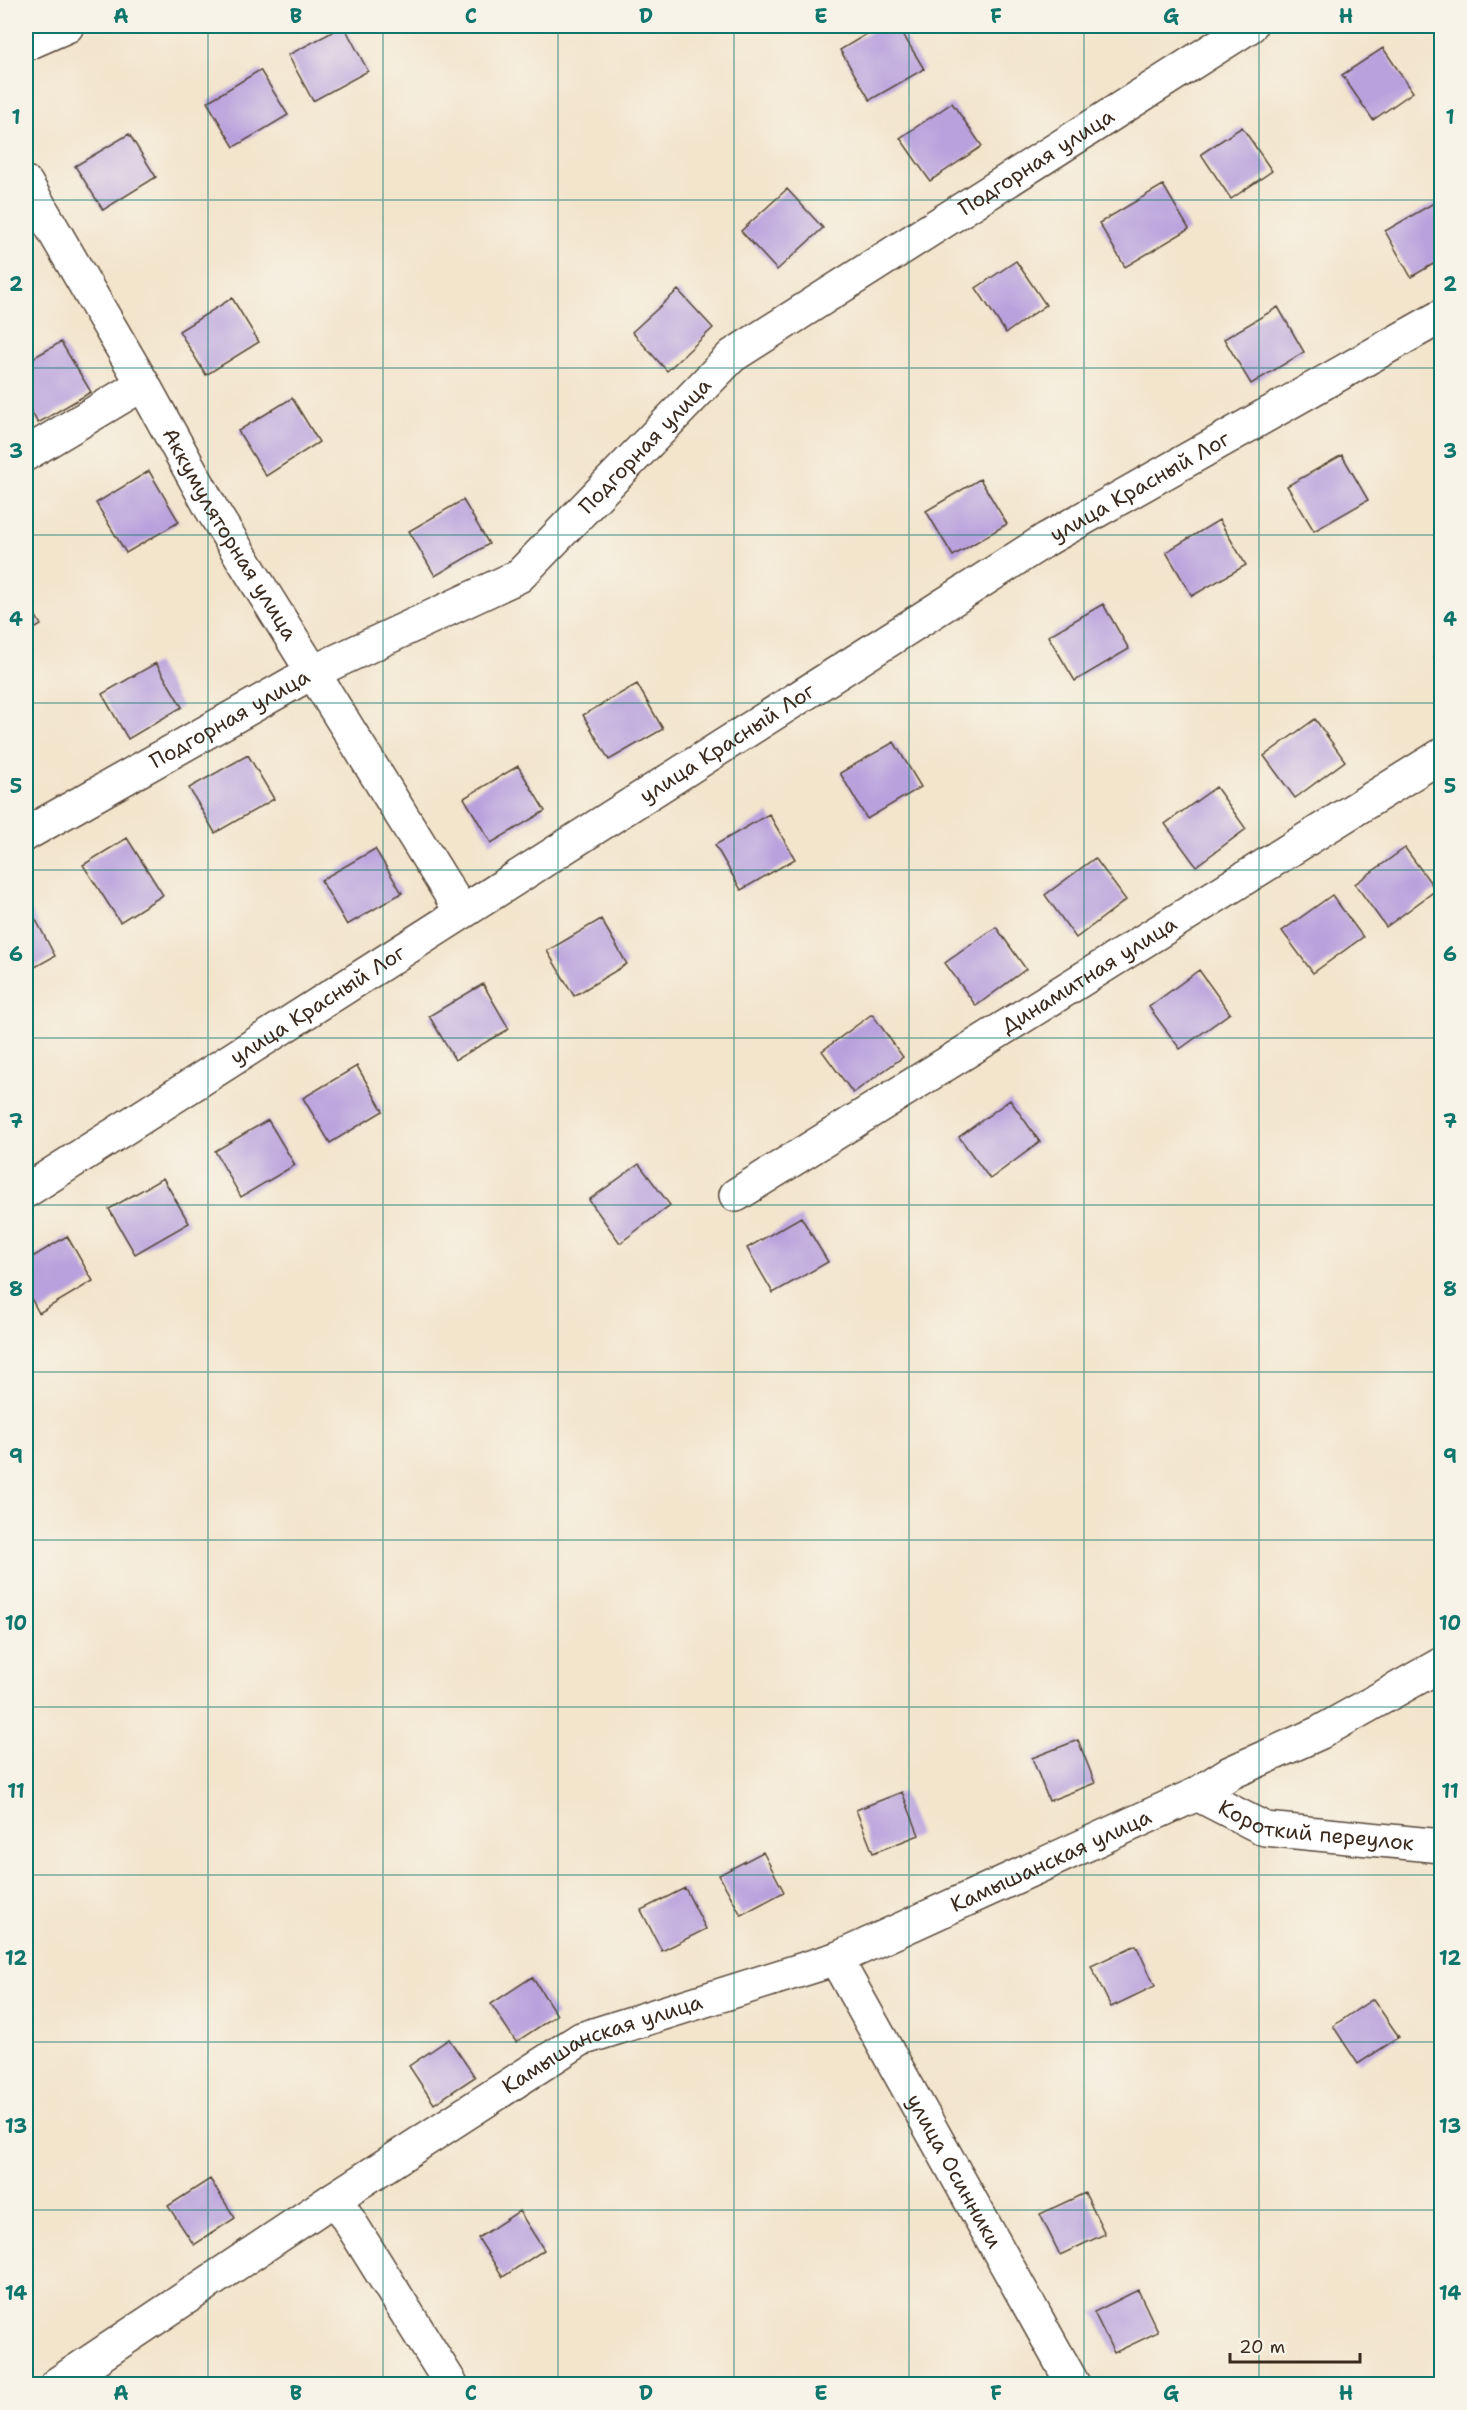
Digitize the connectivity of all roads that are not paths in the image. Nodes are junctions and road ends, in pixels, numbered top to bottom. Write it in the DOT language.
graph roads {
  1 [pos="67,26"];
  2 [pos="1250,26"];
  3 [pos="26,44"];
  4 [pos="26,183"];
  5 [pos="1442,316"];
  6 [pos="143,384"];
  7 [pos="26,454"];
  8 [pos="311,673"];
  9 [pos="1442,755"];
  10 [pos="26,834"];
  11 [pos="461,911"];
  12 [pos="26,1191"];
  13 [pos="736,1195"];
  14 [pos="1442,1664"];
  15 [pos="1197,1794"];
  16 [pos="1442,1846"];
  17 [pos="836,1959"];
  18 [pos="335,2198"];
  19 [pos="57,2385"];
  20 [pos="451,2385"];
  21 [pos="1073,2385"];
  1 -- 3 [label="street"];
  2 -- 8 [label="street, Подгорная улица"];
  4 -- 6 [label="street, Аккумуляторная улица"];
  5 -- 11 [label="street, улица Красный Лог"];
  6 -- 7 [label="street"];
  6 -- 8 [label="street, Аккумуляторная улица"];
  8 -- 10 [label="street, Подгорная улица"];
  8 -- 11 [label="street, Аккумуляторная улица"];
  9 -- 13 [label="street, Динамитная улица"];
  11 -- 12 [label="street, улица Красный Лог"];
  14 -- 15 [label="street, Камышанская улица"];
  15 -- 16 [label="street, Короткий переулок"];
  15 -- 17 [label="street, Камышанская улица"];
  17 -- 18 [label="street, Камышанская улица"];
  17 -- 21 [label="street, улица Осинники"];
  18 -- 19 [label="street, Камышанская улица"];
  18 -- 20 [label="street"];
}
